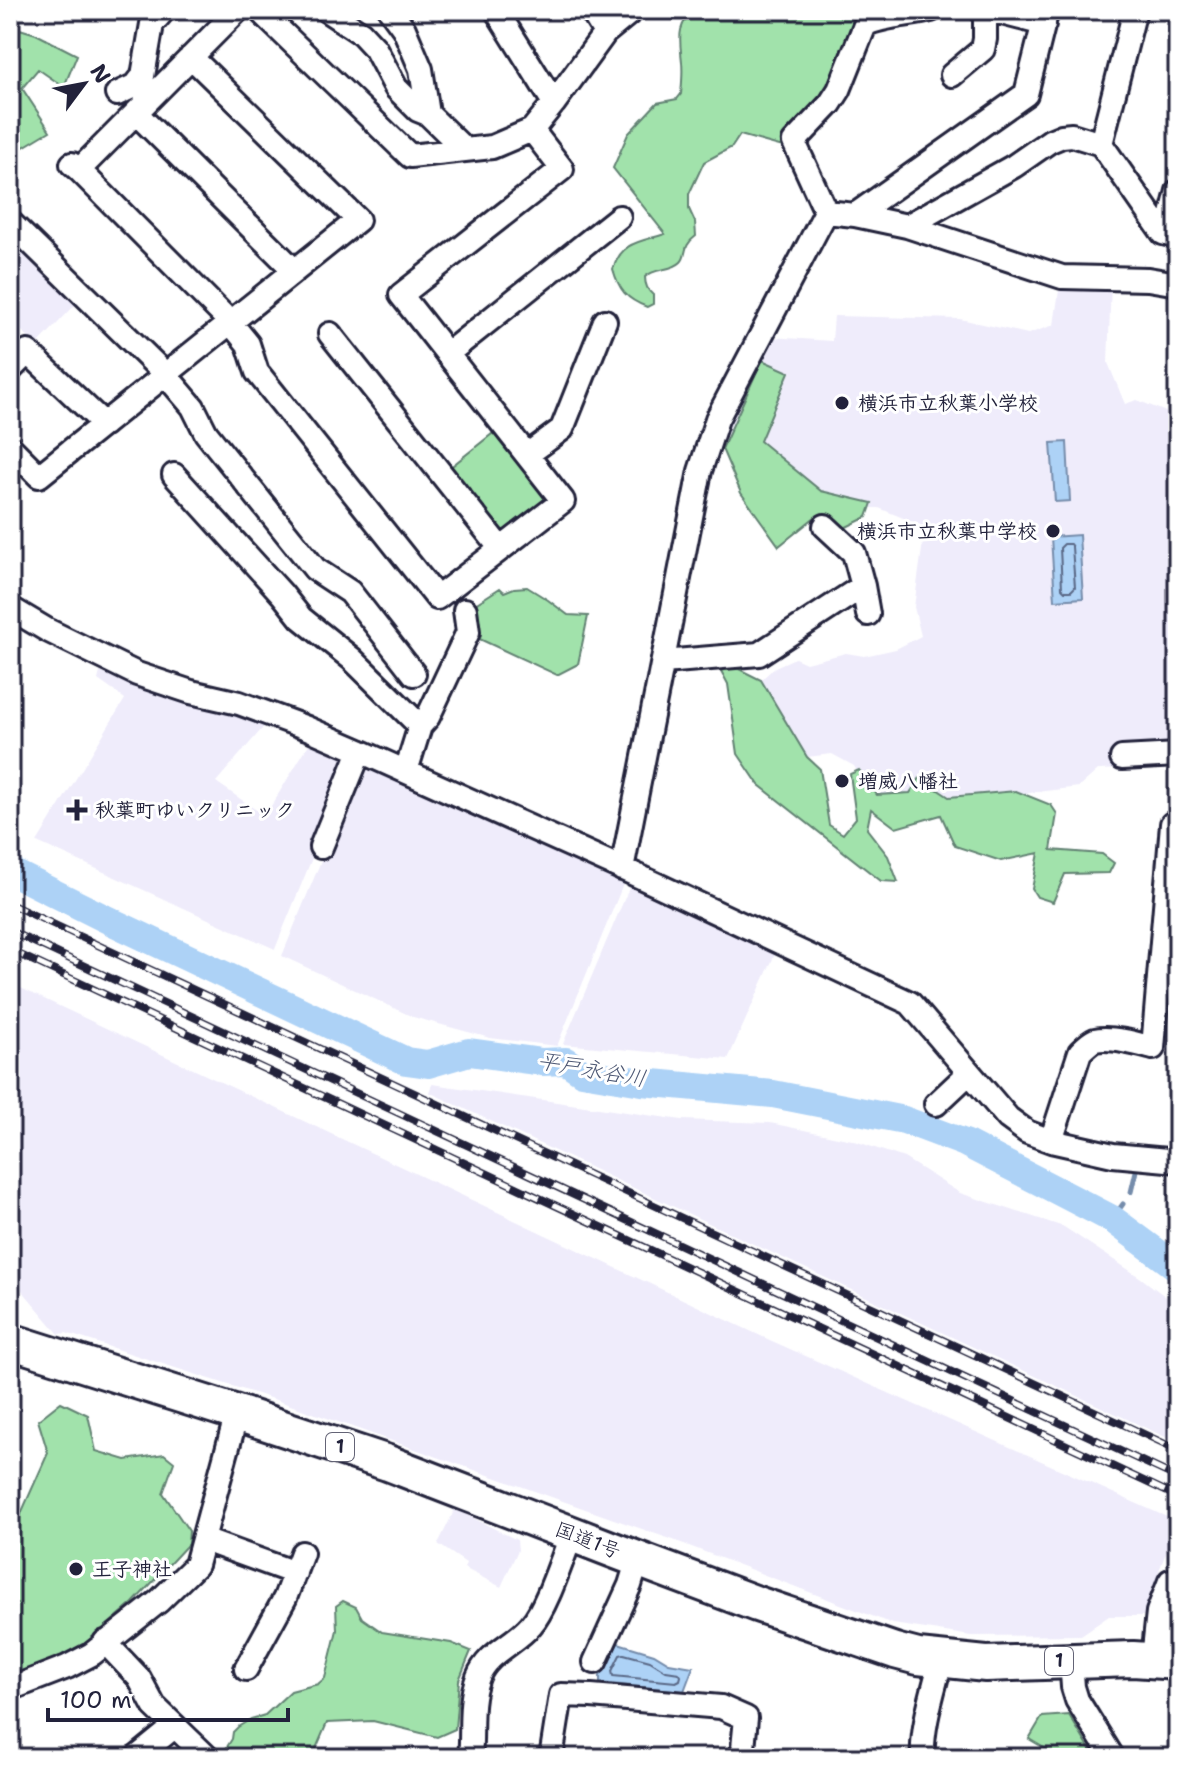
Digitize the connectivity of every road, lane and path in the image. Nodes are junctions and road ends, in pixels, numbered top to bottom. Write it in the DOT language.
graph roads {
  1 [pos="164,10"];
  2 [pos="238,10"];
  3 [pos="259,10"];
  4 [pos="326,10"];
  5 [pos="390,10"];
  6 [pos="496,10"];
  7 [pos="591,10"];
  8 [pos="633,10"];
  9 [pos="931,10"];
  10 [pos="988,10"];
  11 [pos="1135,10"];
  12 [pos="1045,17"];
  13 [pos="605,33"];
  14 [pos="191,57"];
  15 [pos="952,75"];
  16 [pos="117,94"];
  17 [pos="554,103"];
  18 [pos="136,113"];
  19 [pos="428,114"];
  20 [pos="532,130"];
  21 [pos="1101,144"];
  22 [pos="465,150"];
  23 [pos="1178,191"];
  24 [pos="826,212"];
  25 [pos="855,215"];
  26 [pos="619,217"];
  27 [pos="10,222"];
  28 [pos="907,226"];
  29 [pos="1172,236"];
  30 [pos="294,270"];
  31 [pos="1178,284"];
  32 [pos="605,321"];
  33 [pos="230,322"];
  34 [pos="330,334"];
  35 [pos="447,354"];
  36 [pos="10,370"];
  37 [pos="165,374"];
  38 [pos="104,424"];
  39 [pos="10,447"];
  40 [pos="527,455"];
  41 [pos="174,475"];
  42 [pos="825,526"];
  43 [pos="501,549"];
  44 [pos="863,586"];
  45 [pos="10,608"];
  46 [pos="465,610"];
  47 [pos="868,614"];
  48 [pos="663,662"];
  49 [pos="414,674"];
  50 [pos="420,726"];
  51 [pos="360,751"];
  52 [pos="1178,755"];
  53 [pos="1122,758"];
  54 [pos="406,771"];
  55 [pos="1178,825"];
  56 [pos="321,847"];
  57 [pos="622,869"];
  58 [pos="969,1073"];
  59 [pos="936,1104"];
  60 [pos="1051,1141"];
  61 [pos="1178,1161"];
  62 [pos="10,1341"];
  63 [pos="237,1413"];
  64 [pos="572,1534"];
  65 [pos="204,1540"];
  66 [pos="638,1559"];
  67 [pos="1170,1581"];
  68 [pos="105,1642"];
  69 [pos="941,1660"];
  70 [pos="1071,1660"];
  71 [pos="1165,1661"];
  72 [pos="595,1662"];
  73 [pos="246,1669"];
  74 [pos="10,1689"];
  75 [pos="174,1727"];
  76 [pos="136,1758"];
  77 [pos="208,1758"];
  78 [pos="470,1758"];
  79 [pos="551,1758"];
  80 [pos="742,1758"];
  81 [pos="923,1758"];
  82 [pos="1113,1758"];
  1 -- 16 [label="street"];
  2 -- 14 [label="street"];
  3 -- 22 [label="street"];
  4 -- 19 [label="street"];
  5 -- 19 [label="street"];
  6 -- 17 [label="street"];
  7 -- 13 [label="street"];
  8 -- 13 [label="street"];
  9 -- 24 [label="street"];
  10 -- 12 [label="street"];
  10 -- 15 [label="street"];
  11 -- 21 [label="street"];
  12 -- 25 [label="street"];
  13 -- 17 [label="street"];
  14 -- 18 [label="street"];
  14 -- 30 [label="street"];
  17 -- 20 [label="street"];
  18 -- 30 [label="street"];
  18 -- 33 [label="street"];
  19 -- 22 [label="street"];
  20 -- 22 [label="street"];
  20 -- 35 [label="street"];
  21 -- 28 [label="street"];
  21 -- 29 [label="street"];
  23 -- 29 [label="street"];
  24 -- 25 [label="street"];
  24 -- 48 [label="street"];
  25 -- 28 [label="street"];
  26 -- 35 [label="street"];
  27 -- 37 [label="street"];
  28 -- 31 [label="street"];
  30 -- 33 [label="street"];
  32 -- 40 [label="street"];
  33 -- 37 [label="street"];
  33 -- 43 [label="street"];
  34 -- 43 [label="street"];
  35 -- 40 [label="street"];
  36 -- 38 [label="street"];
  37 -- 38 [label="street"];
  37 -- 49 [label="street"];
  38 -- 39 [label="street"];
  40 -- 43 [label="street"];
  41 -- 50 [label="street"];
  42 -- 44 [label="street"];
  44 -- 47 [label="street"];
  44 -- 48 [label="street"];
  45 -- 51 [label="street"];
  46 -- 50 [label="street"];
  48 -- 57 [label="street"];
  50 -- 54 [label="street"];
  51 -- 54 [label="street"];
  51 -- 56 [label="street"];
  52 -- 53 [label="street"];
  54 -- 57 [label="street"];
  55 -- 60 [label="street"];
  57 -- 58 [label="street"];
  58 -- 59 [label="street"];
  58 -- 60 [label="street"];
  60 -- 61 [label="street"];
  62 -- 63 [label="highway, 国道1号 / 1"];
  63 -- 64 [label="highway, 国道1号 / 1"];
  63 -- 65 [label="street"];
  64 -- 66 [label="highway, 国道1号 / 1"];
  64 -- 78 [label="street"];
  65 -- 68 [label="street"];
  65 -- 73 [label="street"];
  66 -- 69 [label="highway, 国道1号 / 1"];
  66 -- 72 [label="street"];
  67 -- 71 [label="street"];
  68 -- 74 [label="street"];
  68 -- 75 [label="street"];
  69 -- 70 [label="highway, 国道1号 / 1"];
  69 -- 81 [label="street"];
  70 -- 71 [label="highway, 国道1号 / 1"];
  70 -- 82 [label="street"];
  75 -- 76 [label="street"];
  75 -- 77 [label="street"];
  79 -- 80 [label="street"];
}
